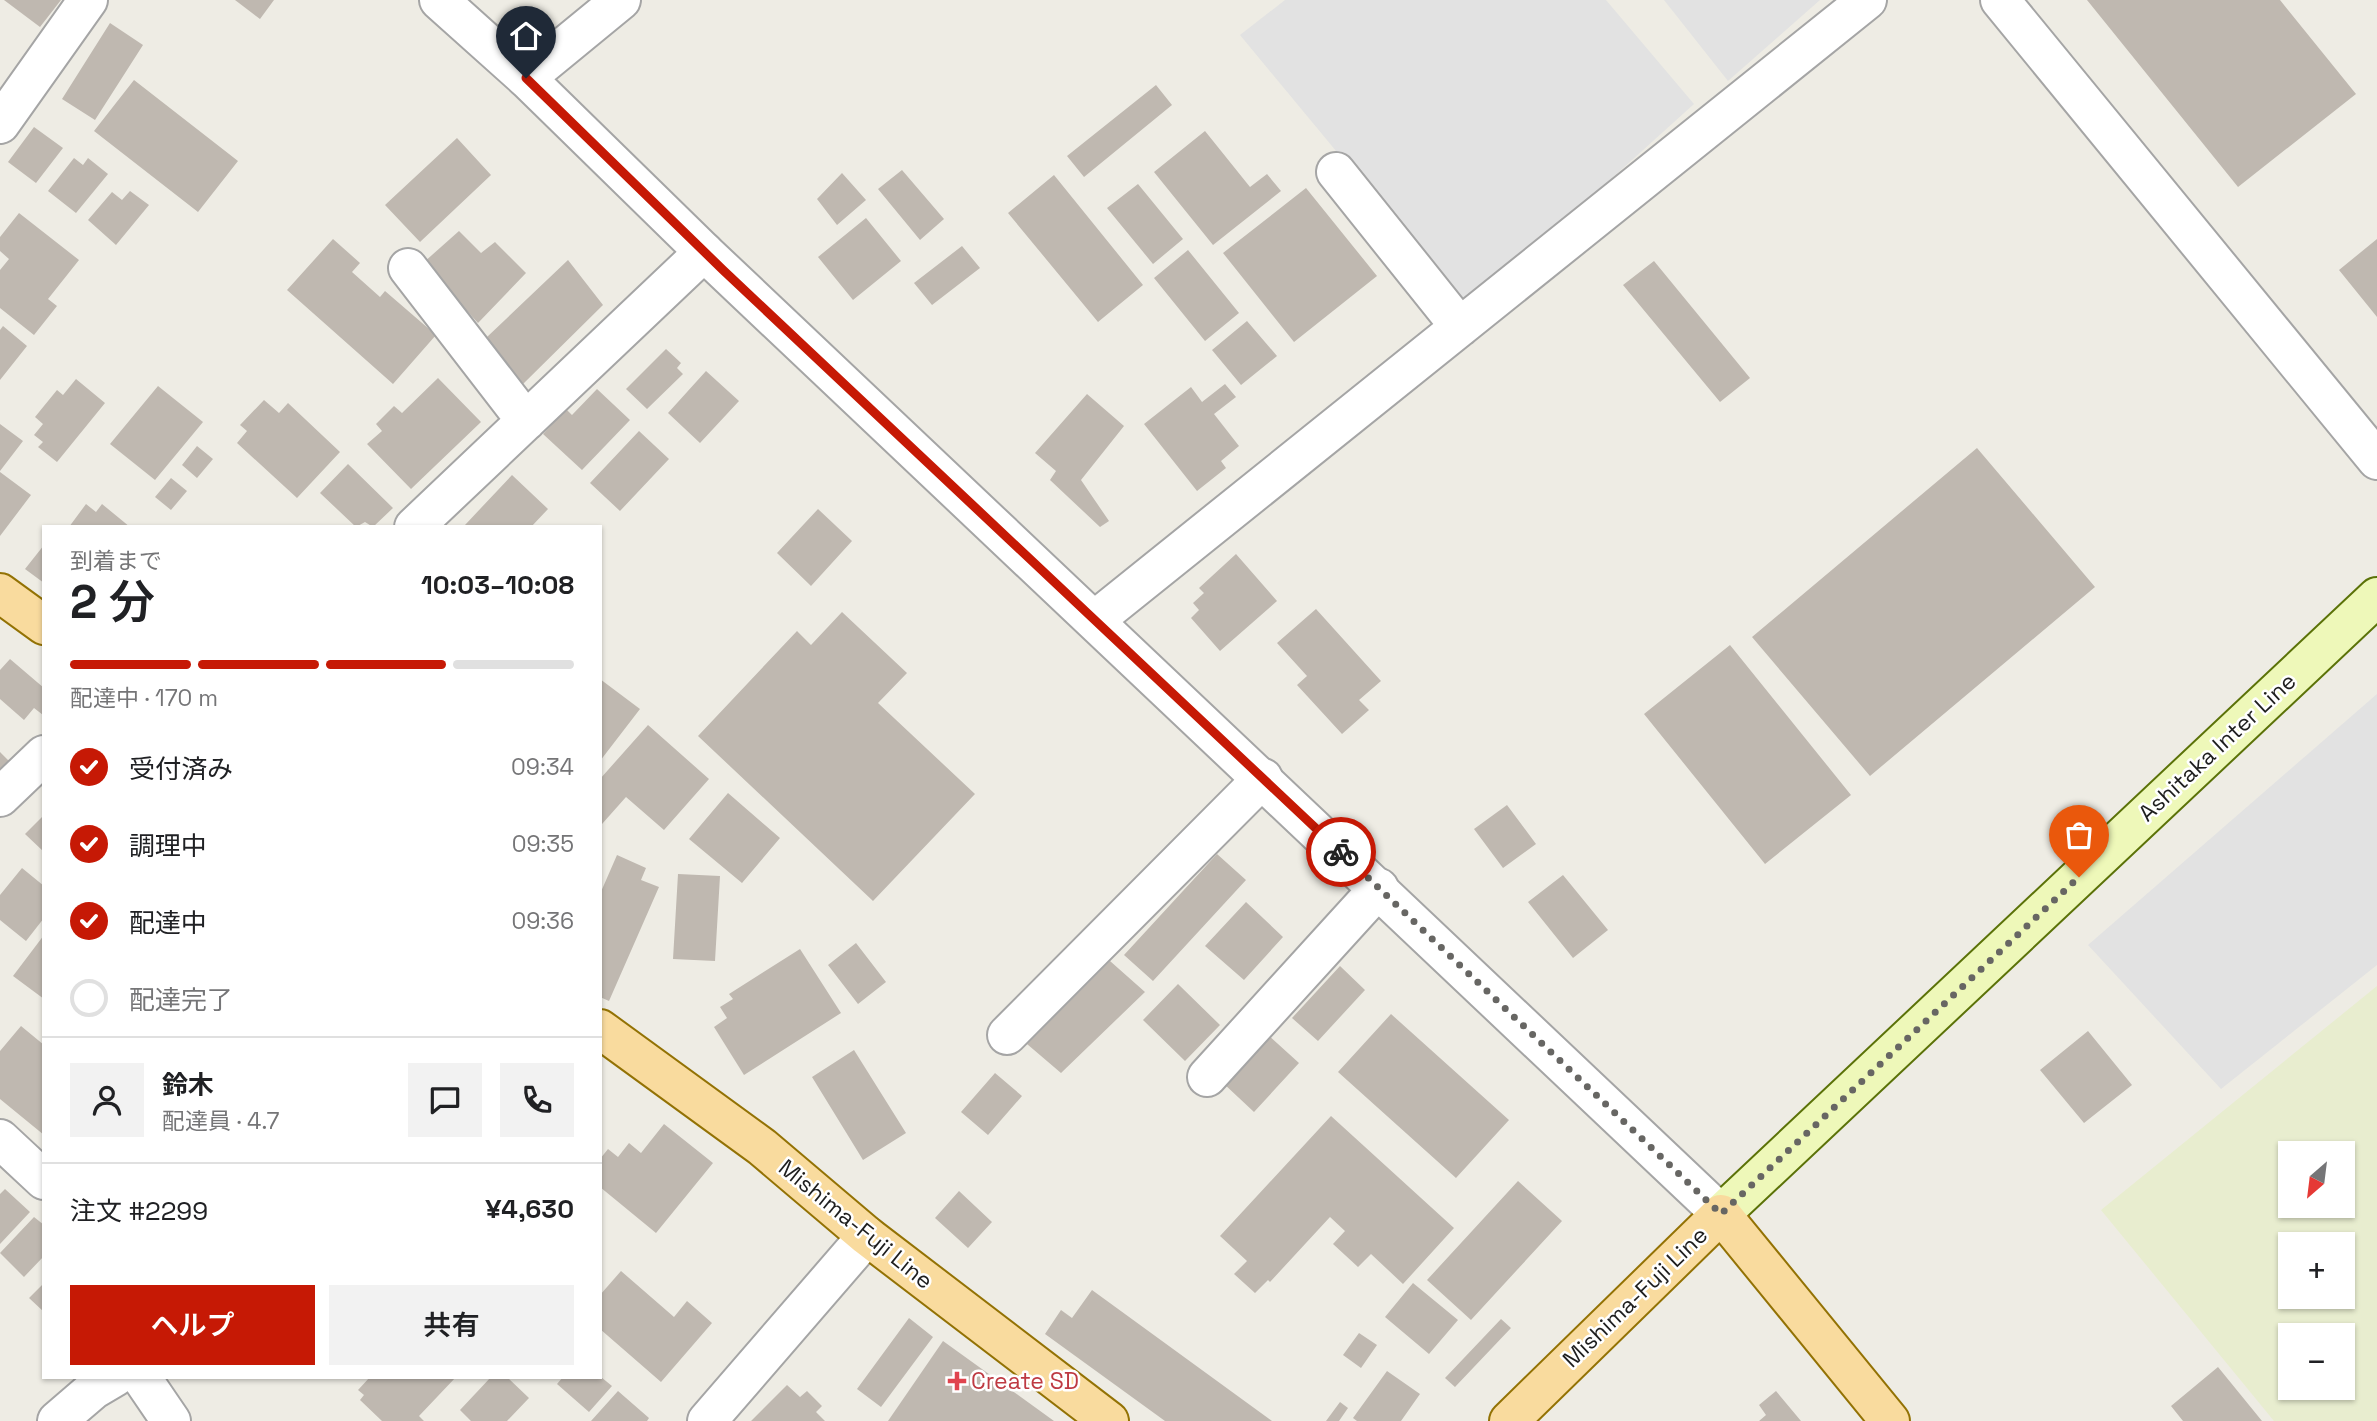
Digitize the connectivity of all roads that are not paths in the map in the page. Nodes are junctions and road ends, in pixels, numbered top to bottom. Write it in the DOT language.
graph roads {
  1 [pos="88,0"];
  2 [pos="439,0"];
  3 [pos="621,0"];
  4 [pos="1867,0"];
  5 [pos="2000,0"];
  6 [pos="526,78"];
  7 [pos="0,124"];
  8 [pos="1336,172"];
  9 [pos="704,252"];
  10 [pos="408,268"];
  11 [pos="1460,327"];
  12 [pos="526,421"];
  13 [pos="2377,460"];
  14 [pos="416,525"];
  15 [pos="0,593"];
  16 [pos="2377,597"];
  17 [pos="1095,620"];
  18 [pos="42,624"];
  19 [pos="42,757"];
  20 [pos="1263,778"];
  21 [pos="0,797"];
  22 [pos="1379,888"];
  23 [pos="602,1030"];
  24 [pos="1007,1035"];
  25 [pos="1207,1077"];
  26 [pos="0,1139"];
  27 [pos="42,1178"];
  28 [pos="1721,1214"];
  29 [pos="867,1236"];
  30 [pos="112,1379"];
  31 [pos="142,1379"];
  32 [pos="57,1421"];
  33 [pos="171,1421"];
  34 [pos="708,1421"];
  35 [pos="1109,1421"];
  36 [pos="1509,1421"];
  37 [pos="1890,1421"];
  1 -- 7 [label="street"];
  2 -- 6 [label="street"];
  3 -- 6 [label="street"];
  4 -- 11 [label="street"];
  5 -- 13 [label="street"];
  6 -- 9 [label="street"];
  8 -- 11 [label="street"];
  9 -- 12 [label="street"];
  9 -- 17 [label="street"];
  10 -- 12 [label="street"];
  11 -- 17 [label="street"];
  12 -- 14 [label="street"];
  15 -- 18 [label="main road"];
  16 -- 28 [label="main road, Ashitaka Inter Line"];
  17 -- 20 [label="street"];
  19 -- 21 [label="street"];
  20 -- 22 [label="street"];
  20 -- 24 [label="street"];
  22 -- 25 [label="street"];
  22 -- 28 [label="street"];
  23 -- 29 [label="main road, Mishima-Fuji Line"];
  26 -- 27 [label="street"];
  28 -- 36 [label="main road, Mishima-Fuji Line"];
  28 -- 37 [label="main road, Mishima-Fuji Line"];
  29 -- 34 [label="street"];
  29 -- 35 [label="main road, Mishima-Fuji Line"];
  30 -- 32 [label="street"];
  31 -- 33 [label="street"];
}
